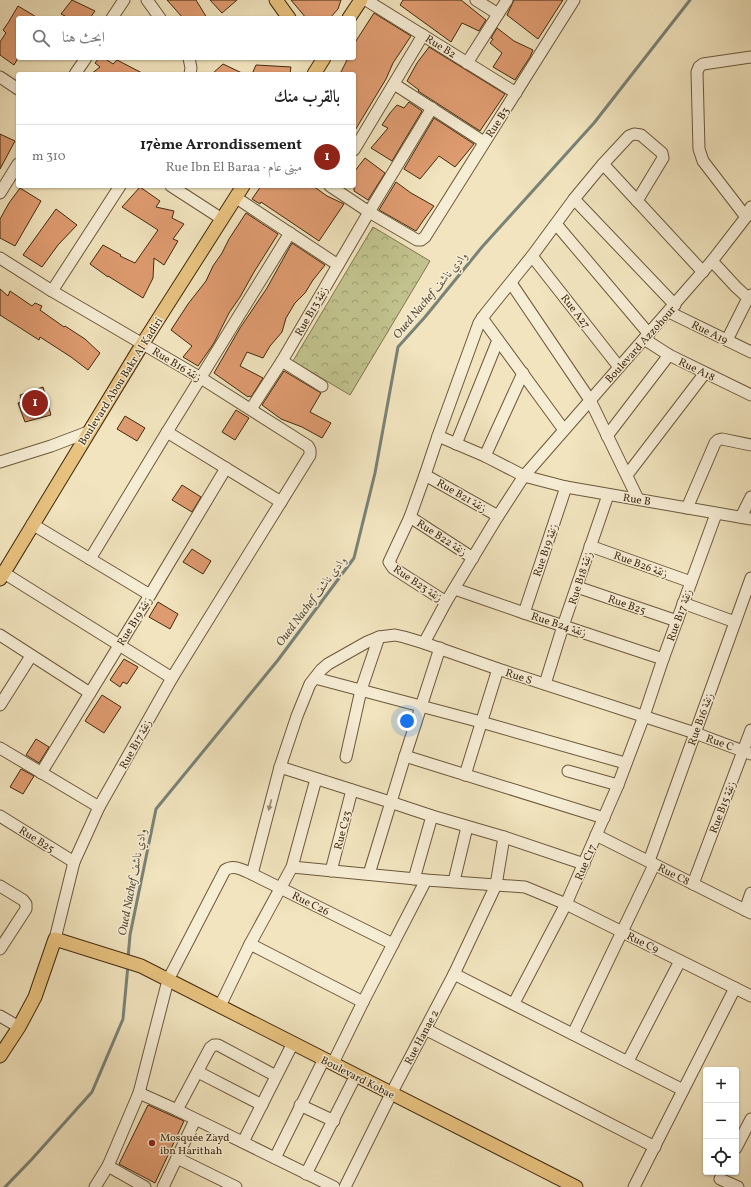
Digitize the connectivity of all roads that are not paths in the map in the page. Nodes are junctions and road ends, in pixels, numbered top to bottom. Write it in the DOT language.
graph roads {
  1 [pos="124,0"];
  2 [pos="147,0"];
  3 [pos="276,0"];
  4 [pos="361,0"];
  5 [pos="366,0"];
  6 [pos="476,0"];
  7 [pos="507,0"];
  8 [pos="574,0"];
  9 [pos="498,14"];
  10 [pos="113,16"];
  11 [pos="159,16"];
  12 [pos="288,16"];
  13 [pos="350,16"];
  14 [pos="423,35"];
  15 [pos="751,57"];
  16 [pos="85,60"];
  17 [pos="189,60"];
  18 [pos="467,63"];
  19 [pos="76,72"];
  20 [pos="190,72"];
  21 [pos="0,77"];
  22 [pos="394,84"];
  23 [pos="16,88"];
  24 [pos="516,94"];
  25 [pos="432,108"];
  26 [pos="484,142"];
  27 [pos="356,147"];
  28 [pos="603,164"];
  29 [pos="16,167"];
  30 [pos="119,188"];
  31 [pos="174,188"];
  32 [pos="334,188"];
  33 [pos="239,192"];
  34 [pos="0,193"];
  35 [pos="574,199"];
  36 [pos="637,200"];
  37 [pos="369,212"];
  38 [pos="748,212"];
  39 [pos="222,219"];
  40 [pos="556,224"];
  41 [pos="290,233"];
  42 [pos="532,256"];
  43 [pos="0,258"];
  44 [pos="712,261"];
  45 [pos="338,265"];
  46 [pos="703,272"];
  47 [pos="511,283"];
  48 [pos="52,291"];
  49 [pos="750,297"];
  50 [pos="672,308"];
  51 [pos="482,318"];
  52 [pos="646,337"];
  53 [pos="498,340"];
  54 [pos="727,340"];
  55 [pos="143,343"];
  56 [pos="751,352"];
  57 [pos="669,355"];
  58 [pos="282,361"];
  59 [pos="619,367"];
  60 [pos="523,373"];
  61 [pos="705,373"];
  62 [pos="201,378"];
  63 [pos="322,386"];
  64 [pos="751,395"];
  65 [pos="590,400"];
  66 [pos="251,409"];
  67 [pos="564,430"];
  68 [pos="88,432"];
  69 [pos="167,432"];
  70 [pos="438,436"];
  71 [pos="607,436"];
  72 [pos="456,444"];
  73 [pos="751,445"];
  74 [pos="310,450"];
  75 [pos="485,456"];
  76 [pos="0,462"];
  77 [pos="226,468"];
  78 [pos="425,475"];
  79 [pos="627,475"];
  80 [pos="524,476"];
  81 [pos="566,487"];
  82 [pos="608,495"];
  83 [pos="751,497"];
  84 [pos="638,499"];
  85 [pos="281,502"];
  86 [pos="686,508"];
  87 [pos="716,514"];
  88 [pos="498,516"];
  89 [pos="410,517"];
  90 [pos="746,518"];
  91 [pos="32,524"];
  92 [pos="590,546"];
  93 [pos="473,558"];
  94 [pos="90,559"];
  95 [pos="2,576"];
  96 [pos="751,578"];
  97 [pos="691,582"];
  98 [pos="577,587"];
  99 [pos="455,589"];
  100 [pos="150,594"];
  101 [pos="446,602"];
  102 [pos="684,603"];
  103 [pos="524,613"];
  104 [pos="677,621"];
  105 [pos="735,622"];
  106 [pos="563,626"];
  107 [pos="0,635"];
  108 [pos="379,637"];
  109 [pos="424,643"];
  110 [pos="119,644"];
  111 [pos="440,648"];
  112 [pos="32,656"];
  113 [pos="663,659"];
  114 [pos="498,669"];
  115 [pos="172,678"];
  116 [pos="315,678"];
  117 [pos="545,684"];
  118 [pos="361,690"];
  119 [pos="90,693"];
  120 [pos="0,705"];
  121 [pos="421,707"];
  122 [pos="644,716"];
  123 [pos="481,722"];
  124 [pos="751,730"];
  125 [pos="695,733"];
  126 [pos="0,748"];
  127 [pos="747,752"];
  128 [pos="346,756"];
  129 [pos="405,756"];
  130 [pos="626,763"];
  131 [pos="280,767"];
  132 [pos="568,771"];
  133 [pos="41,773"];
  134 [pos="464,775"];
  135 [pos="316,779"];
  136 [pos="618,785"];
  137 [pos="352,790"];
  138 [pos="390,802"];
  139 [pos="99,807"];
  140 [pos="0,816"];
  141 [pos="432,816"];
  142 [pos="604,818"];
  143 [pos="467,827"];
  144 [pos="596,835"];
  145 [pos="504,837"];
  146 [pos="74,862"];
  147 [pos="652,863"];
  148 [pos="584,864"];
  149 [pos="292,867"];
  150 [pos="331,871"];
  151 [pos="252,874"];
  152 [pos="370,874"];
  153 [pos="414,879"];
  154 [pos="426,880"];
  155 [pos="454,881"];
  156 [pos="693,884"];
  157 [pos="496,885"];
  158 [pos="0,886"];
  159 [pos="280,888"];
  160 [pos="751,893"];
  161 [pos="566,904"];
  162 [pos="748,912"];
  163 [pos="621,932"];
  164 [pos="55,939"];
  165 [pos="250,944"];
  166 [pos="393,944"];
  167 [pos="0,949"];
  168 [pos="680,961"];
  169 [pos="454,974"];
  170 [pos="168,980"];
  171 [pos="735,988"];
  172 [pos="751,996"];
  173 [pos="363,1002"];
  174 [pos="514,1003"];
  175 [pos="220,1006"];
  176 [pos="0,1016"];
  177 [pos="19,1027"];
  178 [pos="425,1029"];
  179 [pos="573,1034"];
  180 [pos="293,1044"];
  181 [pos="0,1056"];
  182 [pos="328,1061"];
  183 [pos="628,1061"];
  184 [pos="198,1072"];
  185 [pos="356,1075"];
  186 [pos="276,1076"];
  187 [pos="684,1090"];
  188 [pos="138,1094"];
  189 [pos="391,1094"];
  190 [pos="262,1105"];
  191 [pos="300,1105"];
  192 [pos="177,1110"];
  193 [pos="195,1120"];
  194 [pos="334,1121"];
  195 [pos="750,1122"];
  196 [pos="242,1142"];
  197 [pos="739,1142"];
  198 [pos="655,1147"];
  199 [pos="177,1158"];
  200 [pos="275,1158"];
  201 [pos="108,1166"];
  202 [pos="306,1174"];
  203 [pos="720,1179"];
  204 [pos="142,1186"];
  205 [pos="332,1186"];
  206 [pos="94,1187"];
  207 [pos="163,1187"];
  208 [pos="236,1187"];
  209 [pos="313,1187"];
  210 [pos="345,1187"];
  211 [pos="576,1187"];
  212 [pos="634,1187"];
  213 [pos="738,1187"];
  1 -- 10 [label="street"];
  2 -- 11 [label="street"];
  3 -- 12 [label="main road"];
  4 -- 13 [label="main road"];
  5 -- 14 [label="street, Rue B2"];
  6 -- 9 [label="street"];
  7 -- 9 [label="street"];
  8 -- 24 [label="street, Rue B3"];
  9 -- 18 [label="street"];
  14 -- 18 [label="street, Rue B2"];
  14 -- 22 [label="street"];
  15 -- 38 [label="street"];
  16 -- 19 [label="street"];
  17 -- 20 [label="street"];
  18 -- 24 [label="street, Rue B2"];
  21 -- 23 [label="street"];
  22 -- 25 [label="street"];
  22 -- 27 [label="street"];
  24 -- 26 [label="street, Rue B3"];
  25 -- 26 [label="street"];
  25 -- 37 [label="street, Rue B13 زنقة"];
  26 -- 37 [label="street, Rue B3"];
  28 -- 35 [label="street"];
  28 -- 36 [label="street"];
  28 -- 36 [label="street"];
  29 -- 34 [label="street"];
  30 -- 48 [label="street"];
  31 -- 39 [label="street"];
  32 -- 37 [label="street"];
  33 -- 39 [label="main road, Boulevard Abou Bakr Al Kadiri"];
  33 -- 41 [label="street"];
  35 -- 40 [label="street"];
  35 -- 50 [label="street"];
  36 -- 46 [label="street"];
  37 -- 45 [label="street, Rue B13 زنقة"];
  38 -- 44 [label="street, Boulevard Azzohour"];
  39 -- 55 [label="main road, Boulevard Abou Bakr Al Kadiri"];
  40 -- 42 [label="street"];
  40 -- 52 [label="street, Rue A18"];
  41 -- 45 [label="street"];
  41 -- 62 [label="street"];
  42 -- 47 [label="street"];
  42 -- 59 [label="street, Rue A27"];
  43 -- 48 [label="street, Rue B16 زنقة"];
  44 -- 46 [label="street, Boulevard Azzohour"];
  44 -- 49 [label="street"];
  45 -- 58 [label="street, Rue B13 زنقة"];
  46 -- 50 [label="street, Boulevard Azzohour"];
  47 -- 51 [label="street"];
  47 -- 65 [label="street"];
  48 -- 55 [label="street, Rue B16 زنقة"];
  49 -- 54 [label="street"];
  50 -- 52 [label="street, Boulevard Azzohour"];
  50 -- 54 [label="street, Rue A19"];
  51 -- 53 [label="street"];
  51 -- 70 [label="street"];
  52 -- 57 [label="street, Rue A18"];
  52 -- 59 [label="street, Boulevard Azzohour"];
  53 -- 60 [label="street"];
  53 -- 72 [label="street"];
  54 -- 56 [label="street, Rue A19"];
  55 -- 62 [label="street, Rue B16 زنقة"];
  55 -- 68 [label="main road, Boulevard Abou Bakr Al Kadiri"];
  57 -- 61 [label="street, Rue A18"];
  57 -- 71 [label="street"];
  58 -- 63 [label="street"];
  58 -- 66 [label="street, Rue B13 زنقة"];
  59 -- 65 [label="street, Boulevard Azzohour"];
  60 -- 67 [label="street"];
  60 -- 75 [label="street"];
  61 -- 64 [label="street, Rue A18"];
  61 -- 79 [label="street"];
  62 -- 66 [label="street, Rue B16 زنقة"];
  62 -- 69 [label="street"];
  65 -- 67 [label="street, Boulevard Azzohour"];
  65 -- 71 [label="street"];
  66 -- 74 [label="street, Rue B16 زنقة"];
  67 -- 80 [label="street, Boulevard Azzohour"];
  68 -- 76 [label="street"];
  68 -- 91 [label="main road, Boulevard Abou Bakr Al Kadiri"];
  69 -- 77 [label="street"];
  69 -- 94 [label="street"];
  70 -- 72 [label="street, Rue B"];
  70 -- 78 [label="street"];
  71 -- 79 [label="street"];
  72 -- 75 [label="street, Rue B"];
  73 -- 86 [label="street"];
  74 -- 85 [label="street, Rue B17 زنقة"];
  75 -- 80 [label="street, Rue B"];
  77 -- 85 [label="street"];
  77 -- 100 [label="street, Rue B19 زنقة"];
  78 -- 88 [label="street, Rue B21 زنقة"];
  78 -- 89 [label="street"];
  79 -- 84 [label="street"];
  80 -- 81 [label="street, Rue B"];
  80 -- 88 [label="street, Boulevard Azzohour"];
  81 -- 82 [label="street, Rue B"];
  81 -- 103 [label="street, Rue B19 زنقة"];
  82 -- 84 [label="street, Rue B"];
  82 -- 92 [label="street, Rue B18 زنقة"];
  83 -- 90 [label="street"];
  84 -- 86 [label="street, Rue B"];
  85 -- 115 [label="street, Rue B17 زنقة"];
  86 -- 87 [label="street, Rue B"];
  87 -- 90 [label="street, Rue B"];
  87 -- 97 [label="street, Rue B17 زنقة"];
  88 -- 93 [label="street, Boulevard Azzohour"];
  89 -- 93 [label="street, Rue B22 زنقة"];
  89 -- 101 [label="street, Rue B23 زنقة"];
  91 -- 94 [label="street"];
  91 -- 95 [label="main road, Boulevard Abou Bakr Al Kadiri"];
  92 -- 97 [label="street, Rue B26 زنقة"];
  92 -- 98 [label="street, Rue B18 زنقة"];
  93 -- 99 [label="street, Boulevard Azzohour"];
  94 -- 100 [label="street"];
  95 -- 110 [label="street"];
  96 -- 105 [label="street, Rue B16 زنقة"];
  97 -- 102 [label="street, Rue B17 زنقة"];
  98 -- 104 [label="street, Rue B25"];
  98 -- 106 [label="street, Rue B18 زنقة"];
  99 -- 101 [label="street, Boulevard Azzohour"];
  99 -- 103 [label="street, Rue B24 زنقة"];
  100 -- 110 [label="street, Rue B19 زنقة"];
  101 -- 109 [label="street, Boulevard Azzohour"];
  102 -- 104 [label="street, Rue B17 زنقة"];
  102 -- 105 [label="street"];
  103 -- 106 [label="street, Rue B24 زنقة"];
  104 -- 113 [label="street, Rue B17 زنقة"];
  105 -- 125 [label="street, Rue B16 زنقة"];
  106 -- 113 [label="street, Rue B24 زنقة"];
  106 -- 117 [label="street, Rue B18 زنقة"];
  107 -- 112 [label="street"];
  108 -- 109 [label="street, Rue S"];
  108 -- 116 [label="street"];
  108 -- 118 [label="street"];
  109 -- 111 [label="street, Rue S"];
  110 -- 115 [label="street"];
  110 -- 119 [label="street, Rue B19 زنقة"];
  111 -- 114 [label="street, Rue S"];
  111 -- 121 [label="street"];
  112 -- 119 [label="street"];
  112 -- 120 [label="street"];
  113 -- 122 [label="street, Rue B17 زنقة"];
  114 -- 117 [label="street, Rue S"];
  114 -- 123 [label="street"];
  115 -- 139 [label="street, Rue B17 زنقة"];
  116 -- 118 [label="street"];
  116 -- 131 [label="street"];
  117 -- 122 [label="street, Rue S"];
  118 -- 121 [label="street"];
  118 -- 128 [label="street"];
  119 -- 133 [label="street, Rue B19 زنقة"];
  121 -- 123 [label="street"];
  121 -- 129 [label="street"];
  122 -- 125 [label="street, Rue C"];
  122 -- 130 [label="street, Rue C17"];
  123 -- 130 [label="street"];
  123 -- 134 [label="street"];
  124 -- 127 [label="street, Rue B15 زنقة"];
  125 -- 127 [label="street, Rue C"];
  125 -- 147 [label="street, Rue B16 زنقة"];
  126 -- 133 [label="street"];
  127 -- 156 [label="street, Rue B15 زنقة"];
  129 -- 134 [label="street"];
  129 -- 138 [label="street"];
  130 -- 136 [label="street, Rue C17"];
  131 -- 135 [label="street"];
  131 -- 151 [label="street, one-way"];
  132 -- 136 [label="street"];
  133 -- 139 [label="street"];
  134 -- 142 [label="street"];
  135 -- 137 [label="street"];
  135 -- 149 [label="street"];
  136 -- 142 [label="street, Rue C17"];
  137 -- 138 [label="street"];
  137 -- 150 [label="street, Rue C23"];
  138 -- 141 [label="street"];
  138 -- 152 [label="street"];
  139 -- 146 [label="street, Rue B17 زنقة"];
  140 -- 146 [label="street, Rue B25"];
  141 -- 143 [label="street"];
  141 -- 153 [label="street"];
  142 -- 144 [label="street, Rue C17"];
  143 -- 145 [label="street"];
  143 -- 155 [label="street"];
  144 -- 147 [label="street, Rue C8"];
  144 -- 148 [label="street, Rue C17"];
  145 -- 148 [label="street"];
  145 -- 157 [label="street, Rue Hanae 2"];
  146 -- 164 [label="street, Rue B17 زنقة"];
  147 -- 156 [label="street, Rue C8"];
  147 -- 163 [label="street, Rue B16 زنقة"];
  148 -- 161 [label="street, Rue C17"];
  149 -- 150 [label="street, Rue C9"];
  149 -- 159 [label="street"];
  150 -- 152 [label="street, Rue C9"];
  151 -- 159 [label="street, Rue C26"];
  151 -- 170 [label="street, Rue C26"];
  152 -- 153 [label="street, Rue C9"];
  153 -- 154 [label="street, Rue C9"];
  154 -- 155 [label="street, Rue C9"];
  154 -- 166 [label="street"];
  155 -- 157 [label="street, Rue C9"];
  156 -- 162 [label="street, Rue C8"];
  157 -- 161 [label="street, Rue C9"];
  157 -- 169 [label="street, Rue Hanae 2"];
  158 -- 167 [label="street"];
  159 -- 165 [label="street"];
  159 -- 166 [label="street, Rue C26"];
  160 -- 162 [label="street"];
  161 -- 163 [label="street, Rue C9"];
  161 -- 174 [label="street, Rue C17"];
  163 -- 168 [label="street, Rue C9"];
  163 -- 179 [label="street, Rue B16 زنقة"];
  164 -- 170 [label="main road, Boulevard Kobae"];
  164 -- 177 [label="main road, Rue B17 زنقة"];
  165 -- 173 [label="street"];
  165 -- 175 [label="street"];
  166 -- 173 [label="street"];
  168 -- 171 [label="street, Rue C9"];
  168 -- 183 [label="street"];
  169 -- 174 [label="street"];
  169 -- 178 [label="street, Rue Hanae 2"];
  170 -- 175 [label="main road, Boulevard Kobae"];
  170 -- 188 [label="street"];
  171 -- 172 [label="street, Rue C9"];
  171 -- 187 [label="street"];
  173 -- 182 [label="street"];
  174 -- 179 [label="street"];
  175 -- 180 [label="main road, Boulevard Kobae"];
  176 -- 177 [label="street"];
  177 -- 181 [label="main road, Rue B17 زنقة"];
  178 -- 189 [label="street, Rue Hanae 2"];
  178 -- 198 [label="street"];
  179 -- 183 [label="street"];
  180 -- 182 [label="main road, Boulevard Kobae"];
  180 -- 186 [label="street"];
  182 -- 185 [label="main road, Boulevard Kobae"];
  182 -- 191 [label="street"];
  183 -- 187 [label="street"];
  184 -- 186 [label="street"];
  184 -- 190 [label="street"];
  184 -- 192 [label="street"];
  185 -- 189 [label="main road, Boulevard Kobae"];
  185 -- 194 [label="street"];
  186 -- 190 [label="street"];
  187 -- 198 [label="street"];
  188 -- 192 [label="street"];
  188 -- 201 [label="street"];
  189 -- 210 [label="street, Rue Hanae 2"];
  189 -- 211 [label="main road, Boulevard Kobae"];
  190 -- 196 [label="street"];
  191 -- 194 [label="street"];
  191 -- 200 [label="street"];
  192 -- 193 [label="street"];
  193 -- 196 [label="street"];
  193 -- 199 [label="street"];
  194 -- 202 [label="street"];
  195 -- 197 [label="street"];
  196 -- 200 [label="street"];
  198 -- 212 [label="street"];
  199 -- 207 [label="street"];
  199 -- 208 [label="street"];
  200 -- 202 [label="street"];
  201 -- 204 [label="street"];
  201 -- 206 [label="street"];
  202 -- 205 [label="street"];
  203 -- 213 [label="street"];
  205 -- 209 [label="street"];
}
